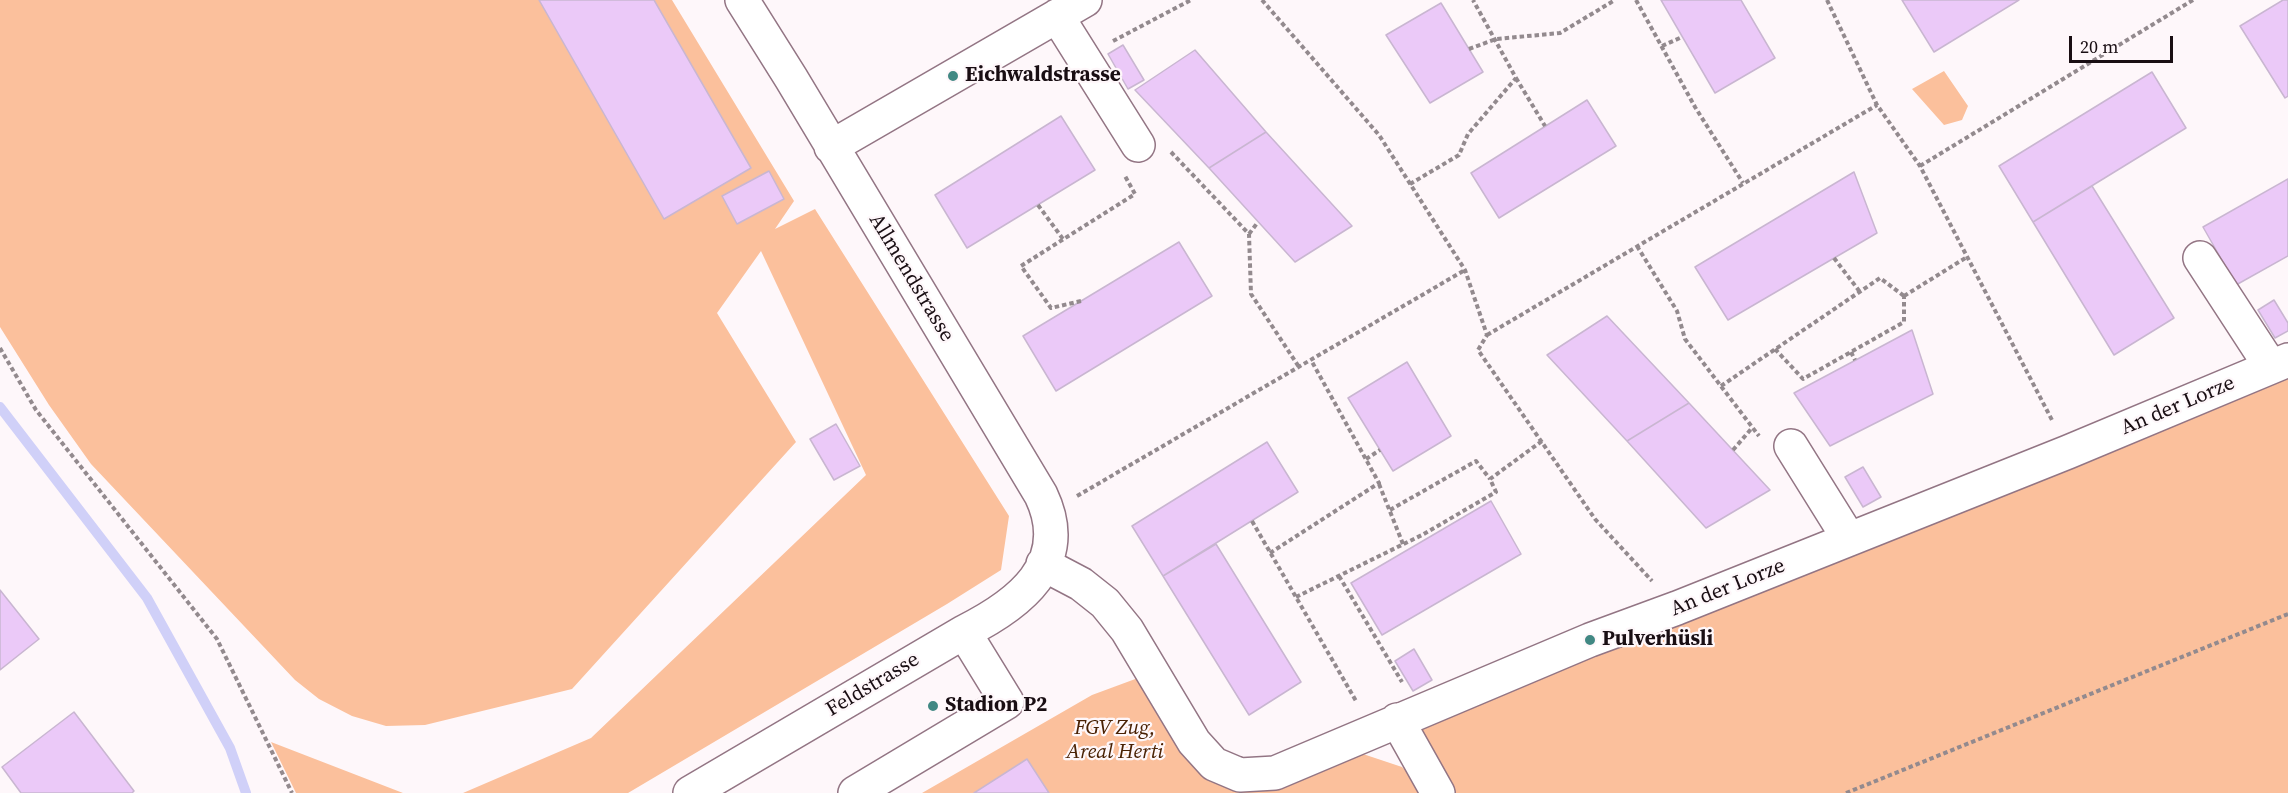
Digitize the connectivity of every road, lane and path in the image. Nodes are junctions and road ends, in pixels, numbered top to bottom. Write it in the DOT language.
graph roads {
  1 [pos="742,0"];
  2 [pos="1191,0"];
  3 [pos="1263,0"];
  4 [pos="1473,0"];
  5 [pos="1615,0"];
  6 [pos="1636,0"];
  7 [pos="1827,0"];
  8 [pos="2193,0"];
  9 [pos="2185,2"];
  10 [pos="1077,4"];
  11 [pos="1108,33"];
  12 [pos="1682,37"];
  13 [pos="1496,39"];
  14 [pos="1662,46"];
  15 [pos="1468,49"];
  16 [pos="1516,78"];
  17 [pos="1877,105"];
  18 [pos="1545,126"];
  19 [pos="831,147"];
  20 [pos="1154,148"];
  21 [pos="1920,166"];
  22 [pos="1124,174"];
  23 [pos="1743,183"];
  24 [pos="1410,184"];
  25 [pos="1038,205"];
  26 [pos="1258,222"];
  27 [pos="1249,234"];
  28 [pos="1063,239"];
  29 [pos="1637,246"];
  30 [pos="1967,257"];
  31 [pos="1834,258"];
  32 [pos="2200,258"];
  33 [pos="1465,270"];
  34 [pos="1860,292"];
  35 [pos="1904,296"];
  36 [pos="1081,301"];
  37 [pos="1487,335"];
  38 [pos="1685,339"];
  39 [pos="0,348"];
  40 [pos="1775,349"];
  41 [pos="1851,352"];
  42 [pos="1311,360"];
  43 [pos="1855,360"];
  44 [pos="2279,364"];
  45 [pos="1299,367"];
  46 [pos="1721,386"];
  47 [pos="1752,428"];
  48 [pos="1542,441"];
  49 [pos="1791,446"];
  50 [pos="1380,450"];
  51 [pos="1733,450"];
  52 [pos="2068,452"];
  53 [pos="1366,459"];
  54 [pos="1490,479"];
  55 [pos="1379,483"];
  56 [pos="1048,509"];
  57 [pos="1390,510"];
  58 [pos="1252,521"];
  59 [pos="1422,535"];
  60 [pos="1849,539"];
  61 [pos="1425,540"];
  62 [pos="1403,544"];
  63 [pos="1270,552"];
  64 [pos="1043,564"];
  65 [pos="1339,576"];
  66 [pos="1296,597"];
  67 [pos="1677,608"];
  68 [pos="2288,614"];
  69 [pos="964,632"];
  70 [pos="1396,720"];
  71 [pos="292,793"];
  72 [pos="690,793"];
  73 [pos="855,793"];
  74 [pos="1438,793"];
  75 [pos="1846,793"];
  1 -- 19 [label="street, Allmendstrasse"];
  2 -- 11 [label="path"];
  3 -- 24 [label="path"];
  4 -- 13 [label="path"];
  5 -- 13 [label="path"];
  6 -- 14 [label="path"];
  7 -- 17 [label="path"];
  8 -- 9 [label="path"];
  9 -- 21 [label="path"];
  10 -- 19 [label="street"];
  10 -- 20 [label="street"];
  12 -- 14 [label="path"];
  13 -- 15 [label="path"];
  13 -- 16 [label="path"];
  14 -- 23 [label="path"];
  16 -- 18 [label="path"];
  16 -- 24 [label="path"];
  17 -- 21 [label="path"];
  17 -- 23 [label="path"];
  19 -- 56 [label="street, Allmendstrasse"];
  20 -- 27 [label="path"];
  21 -- 30 [label="path"];
  22 -- 28 [label="path"];
  23 -- 29 [label="path"];
  24 -- 33 [label="path"];
  25 -- 28 [label="path"];
  26 -- 27 [label="path"];
  27 -- 45 [label="path"];
  28 -- 36 [label="path"];
  29 -- 37 [label="path"];
  29 -- 38 [label="path"];
  30 -- 35 [label="path"];
  30 -- 52 [label="path"];
  31 -- 34 [label="path"];
  32 -- 44 [label="street"];
  33 -- 37 [label="path"];
  33 -- 42 [label="path"];
  34 -- 35 [label="path"];
  34 -- 40 [label="path"];
  35 -- 41 [label="path"];
  37 -- 48 [label="path"];
  39 -- 71 [label="path"];
  40 -- 41 [label="path"];
  40 -- 46 [label="path"];
  41 -- 43 [label="path"];
  42 -- 45 [label="path"];
  42 -- 53 [label="path"];
  44 -- 52 [label="street, An der Lorze"];
  45 -- 56 [label="path"];
  47 -- 51 [label="path"];
  48 -- 54 [label="path"];
  48 -- 67 [label="path"];
  49 -- 60 [label="street"];
  50 -- 53 [label="path"];
  52 -- 60 [label="street, An der Lorze"];
  53 -- 55 [label="path"];
  54 -- 57 [label="path"];
  54 -- 59 [label="path"];
  55 -- 57 [label="path"];
  55 -- 63 [label="path"];
  56 -- 64 [label="street, Allmendstrasse"];
  57 -- 62 [label="path"];
  58 -- 63 [label="path"];
  59 -- 61 [label="path"];
  59 -- 62 [label="path"];
  60 -- 67 [label="street, An der Lorze"];
  62 -- 65 [label="path"];
  63 -- 66 [label="path"];
  64 -- 69 [label="street, Feldstrasse"];
  64 -- 70 [label="street, An der Lorze"];
  65 -- 66 [label="path"];
  65 -- 70 [label="path"];
  66 -- 70 [label="path"];
  67 -- 70 [label="street, An der Lorze"];
  68 -- 75 [label="path"];
  69 -- 72 [label="street, Feldstrasse"];
  69 -- 73 [label="street"];
  70 -- 74 [label="street"];
}
